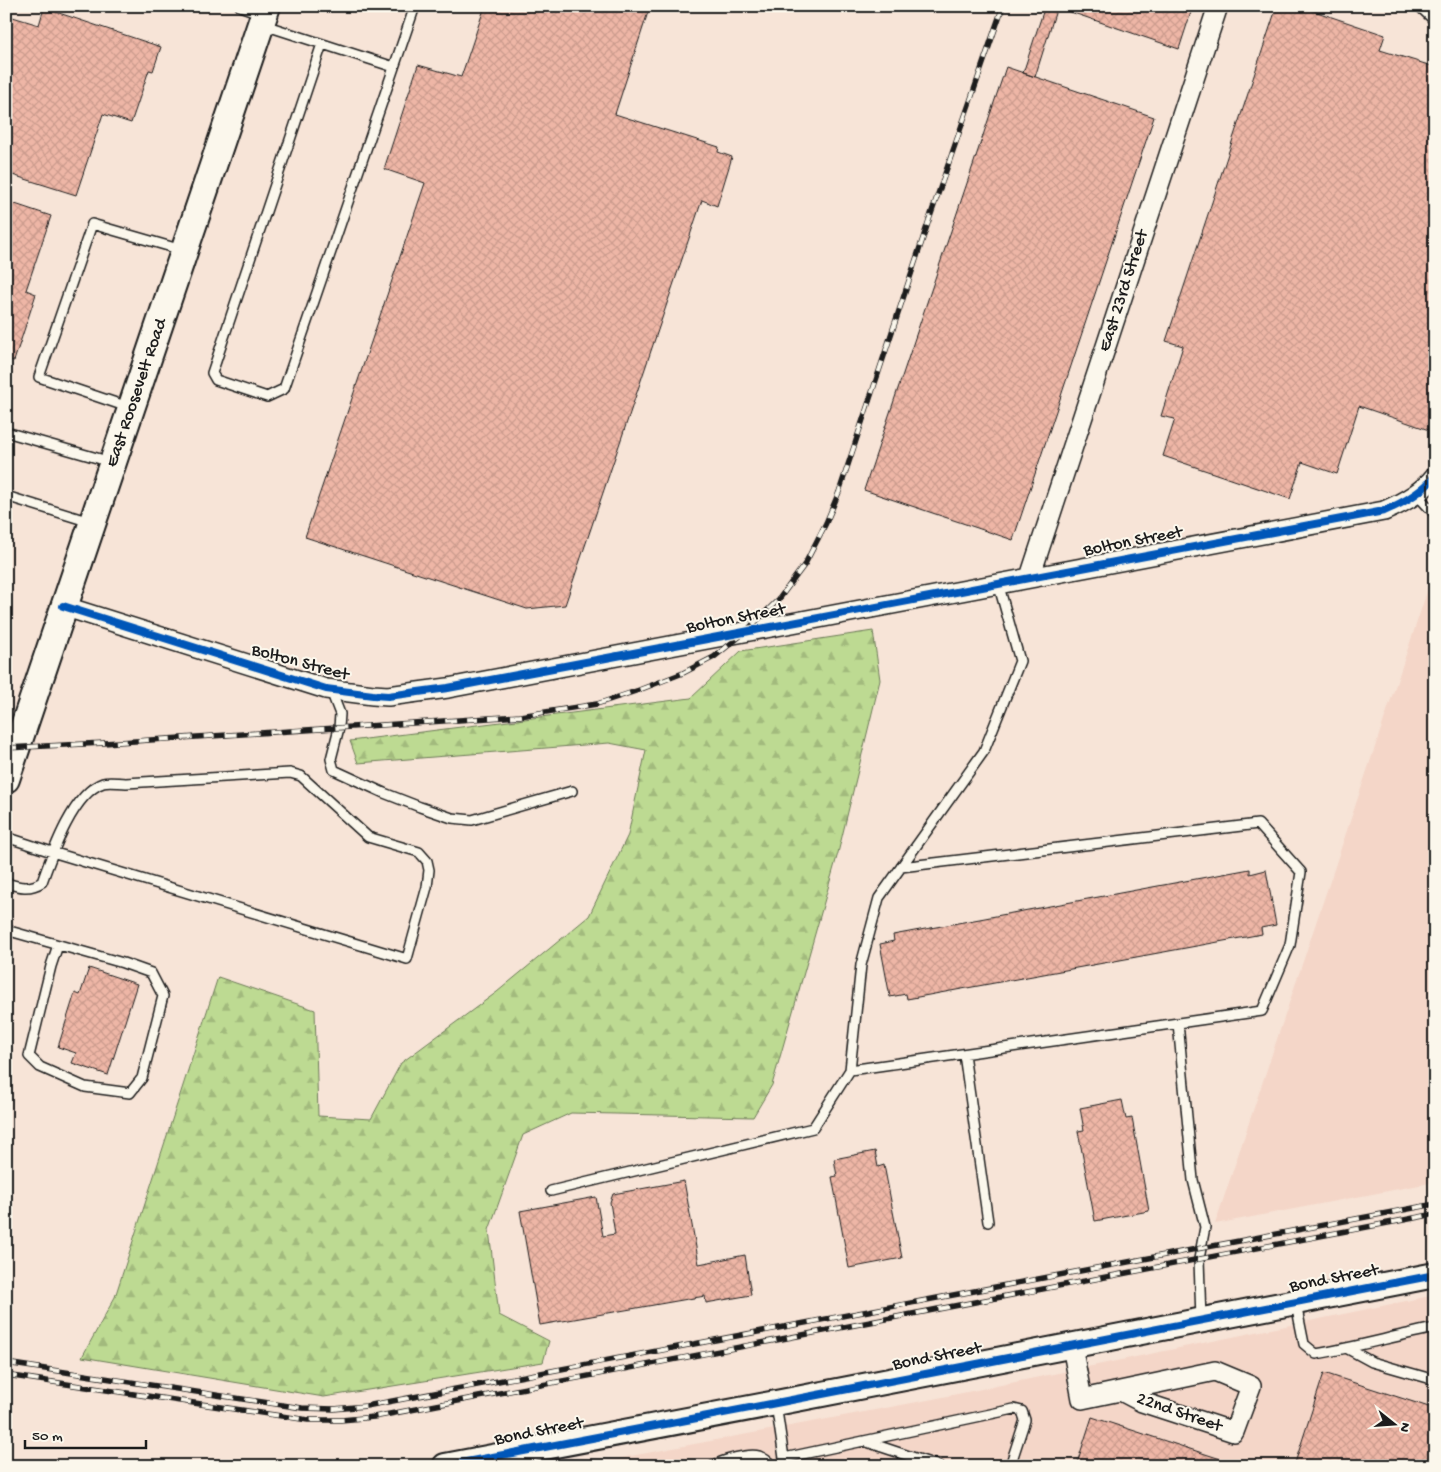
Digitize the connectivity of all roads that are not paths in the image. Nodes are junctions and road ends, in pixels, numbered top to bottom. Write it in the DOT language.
graph roads {
  1 [pos="240,6"];
  2 [pos="415,6"];
  3 [pos="1218,6"];
  4 [pos="1419,6"];
  5 [pos="264,15"];
  6 [pos="1435,21"];
  7 [pos="322,44"];
  8 [pos="394,67"];
  9 [pos="185,251"];
  10 [pos="132,408"];
  11 [pos="6,432"];
  12 [pos="113,463"];
  13 [pos="1435,476"];
  14 [pos="1416,494"];
  15 [pos="6,496"];
  16 [pos="1435,514"];
  17 [pos="92,523"];
  18 [pos="1030,577"];
  19 [pos="998,583"];
  20 [pos="63,606"];
  21 [pos="326,689"];
  22 [pos="6,779"];
  23 [pos="572,792"];
  24 [pos="6,836"];
  25 [pos="52,852"];
  26 [pos="901,867"];
  27 [pos="6,883"];
  28 [pos="6,930"];
  29 [pos="58,945"];
  30 [pos="1178,1023"];
  31 [pos="964,1054"];
  32 [pos="850,1070"];
  33 [pos="551,1191"];
  34 [pos="988,1222"];
  35 [pos="1435,1275"];
  36 [pos="1296,1301"];
  37 [pos="1201,1320"];
  38 [pos="1435,1328"];
  39 [pos="1072,1346"];
  40 [pos="1348,1348"];
  41 [pos="1435,1380"];
  42 [pos="1121,1391"];
  43 [pos="776,1403"];
  44 [pos="863,1441"];
  45 [pos="784,1462"];
  46 [pos="445,1466"];
  47 [pos="713,1466"];
  48 [pos="773,1466"];
  49 [pos="939,1466"];
  50 [pos="1010,1466"];
  1 -- 5 [label="lane"];
  2 -- 8 [label="lane"];
  3 -- 18 [label="street, East 23rd Street"];
  4 -- 6 [label="lane"];
  5 -- 7 [label="lane"];
  5 -- 9 [label="main road, East Roosevelt Road"];
  7 -- 8 [label="lane"];
  7 -- 8 [label="lane"];
  9 -- 10 [label="main road, East Roosevelt Road"];
  9 -- 10 [label="lane"];
  10 -- 12 [label="main road, East Roosevelt Road"];
  11 -- 12 [label="lane"];
  12 -- 17 [label="main road, East Roosevelt Road"];
  13 -- 14 [label="street, Bolton Street"];
  14 -- 16 [label="lane"];
  14 -- 18 [label="street, Bolton Street"];
  15 -- 17 [label="lane"];
  17 -- 20 [label="main road, East Roosevelt Road"];
  18 -- 19 [label="street, Bolton Street"];
  19 -- 21 [label="street, Bolton Street"];
  19 -- 26 [label="lane"];
  20 -- 21 [label="street, Bolton Street"];
  20 -- 22 [label="main road, East Roosevelt Road"];
  21 -- 23 [label="lane"];
  24 -- 25 [label="lane"];
  25 -- 25 [label="lane"];
  25 -- 27 [label="lane"];
  26 -- 30 [label="lane"];
  26 -- 32 [label="lane"];
  28 -- 29 [label="lane"];
  29 -- 29 [label="lane"];
  30 -- 31 [label="lane"];
  30 -- 37 [label="lane"];
  31 -- 32 [label="lane"];
  31 -- 34 [label="lane"];
  32 -- 33 [label="lane"];
  35 -- 36 [label="street, Bond Street"];
  36 -- 37 [label="street, Bond Street"];
  36 -- 40 [label="lane"];
  37 -- 39 [label="street, Bond Street"];
  38 -- 40 [label="lane"];
  39 -- 42 [label="street, 22nd Street"];
  39 -- 43 [label="street, Bond Street"];
  40 -- 41 [label="lane"];
  42 -- 42 [label="street, 22nd Street"];
  43 -- 45 [label="lane"];
  43 -- 46 [label="street, Bond Street"];
  44 -- 45 [label="lane"];
  44 -- 49 [label="lane"];
  44 -- 50 [label="lane"];
  47 -- 48 [label="lane"];
}
